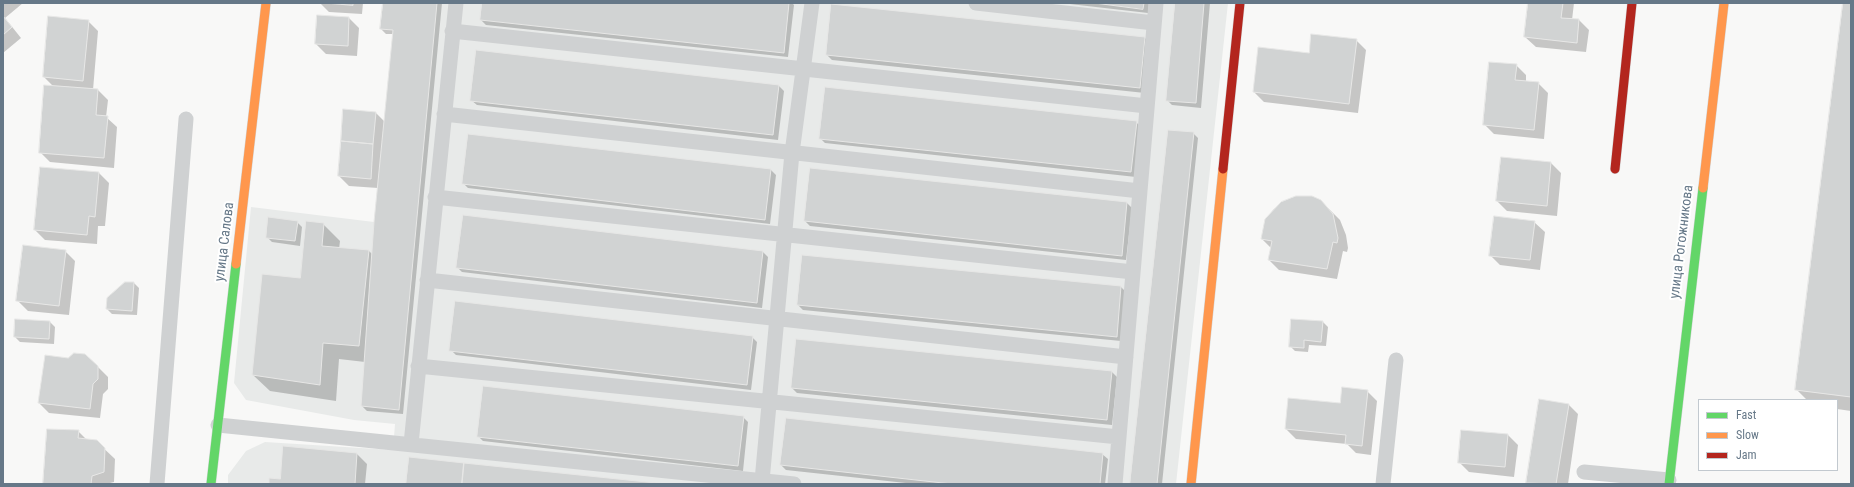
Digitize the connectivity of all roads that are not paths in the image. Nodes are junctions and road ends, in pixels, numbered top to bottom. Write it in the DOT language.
graph roads {
  1 [pos="266,3"];
  2 [pos="456,3"];
  3 [pos="812,3"];
  4 [pos="976,3"];
  5 [pos="1156,3"];
  6 [pos="1240,3"];
  7 [pos="1632,3"];
  8 [pos="1724,3"];
  9 [pos="1154,23"];
  10 [pos="452,32"];
  11 [pos="804,69"];
  12 [pos="1147,106"];
  13 [pos="444,114"];
  14 [pos="186,119"];
  15 [pos="792,153"];
  16 [pos="1615,169"];
  17 [pos="1140,191"];
  18 [pos="435,197"];
  19 [pos="784,235"];
  20 [pos="1133,272"];
  21 [pos="427,280"];
  22 [pos="777,318"];
  23 [pos="1126,357"];
  24 [pos="1396,360"];
  25 [pos="418,366"];
  26 [pos="769,402"];
  27 [pos="218,425"];
  28 [pos="1119,437"];
  29 [pos="411,444"];
  30 [pos="1584,472"];
  31 [pos="762,481"];
  32 [pos="1669,482"];
  33 [pos="157,484"];
  34 [pos="211,484"];
  35 [pos="794,484"];
  36 [pos="1115,484"];
  37 [pos="1191,484"];
  38 [pos="1383,484"];
  1 -- 27 [label="street, улица Салова"];
  2 -- 10 [label="lane"];
  3 -- 11 [label="lane"];
  4 -- 9 [label="lane"];
  5 -- 9 [label="lane"];
  6 -- 37 [label="street"];
  7 -- 16 [label="street"];
  8 -- 32 [label="street, улица Рогожникова"];
  9 -- 12 [label="lane"];
  10 -- 11 [label="lane"];
  10 -- 13 [label="lane"];
  11 -- 12 [label="lane"];
  11 -- 15 [label="lane"];
  12 -- 17 [label="lane"];
  13 -- 15 [label="lane"];
  13 -- 18 [label="lane"];
  14 -- 33 [label="lane"];
  15 -- 17 [label="lane"];
  15 -- 19 [label="lane"];
  17 -- 20 [label="lane"];
  18 -- 19 [label="lane"];
  18 -- 21 [label="lane"];
  19 -- 20 [label="lane"];
  19 -- 22 [label="lane"];
  20 -- 23 [label="lane"];
  21 -- 22 [label="lane"];
  21 -- 25 [label="lane"];
  22 -- 23 [label="lane"];
  22 -- 26 [label="lane"];
  23 -- 28 [label="lane"];
  24 -- 38 [label="lane"];
  25 -- 26 [label="lane"];
  25 -- 29 [label="lane"];
  26 -- 28 [label="lane"];
  26 -- 31 [label="lane"];
  27 -- 29 [label="lane"];
  27 -- 34 [label="street, улица Салова"];
  28 -- 36 [label="lane"];
  29 -- 31 [label="lane"];
  30 -- 32 [label="lane"];
  31 -- 35 [label="lane"];
}
